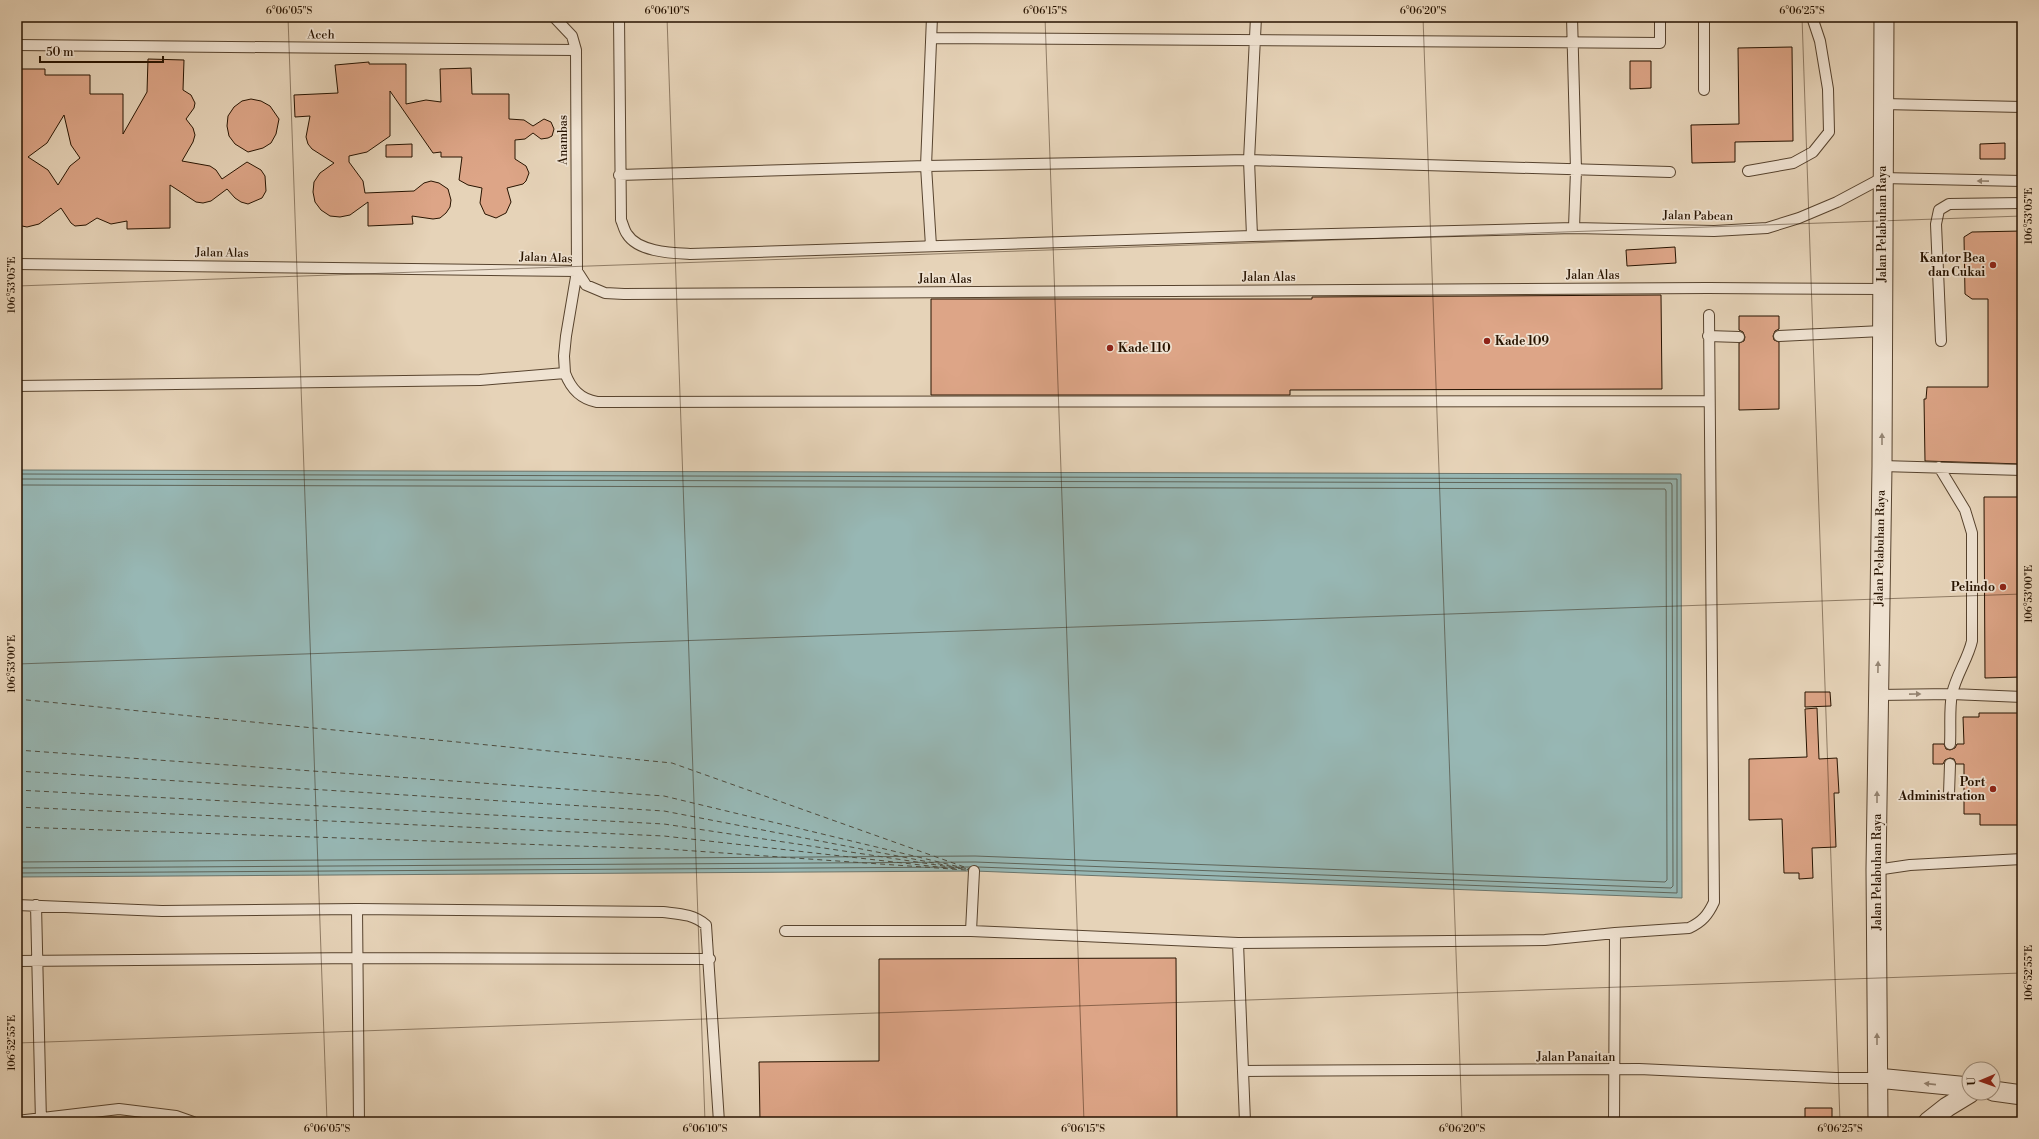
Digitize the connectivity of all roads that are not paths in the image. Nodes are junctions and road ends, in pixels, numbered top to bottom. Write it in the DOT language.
graph roads {
  1 [pos="554,17"];
  2 [pos="619,17"];
  3 [pos="932,17"];
  4 [pos="1256,17"];
  5 [pos="1572,17"];
  6 [pos="1660,17"];
  7 [pos="1704,17"];
  8 [pos="1812,17"];
  9 [pos="1884,17"];
  10 [pos="932,38"];
  11 [pos="1256,40"];
  12 [pos="1572,42"];
  13 [pos="17,45"];
  14 [pos="576,50"];
  15 [pos="1704,90"];
  16 [pos="1883,104"];
  17 [pos="2022,107"];
  18 [pos="1249,160"];
  19 [pos="926,166"];
  20 [pos="1576,170"];
  21 [pos="1670,172"];
  22 [pos="1748,172"];
  23 [pos="619,176"];
  24 [pos="1882,178"];
  25 [pos="2022,182"];
  26 [pos="2022,203"];
  27 [pos="1574,228"];
  28 [pos="1252,236"];
  29 [pos="931,246"];
  30 [pos="17,264"];
  31 [pos="577,271"];
  32 [pos="1882,289"];
  33 [pos="1709,315"];
  34 [pos="1882,331"];
  35 [pos="1708,336"];
  36 [pos="1779,336"];
  37 [pos="1738,337"];
  38 [pos="1941,341"];
  39 [pos="565,373"];
  40 [pos="17,386"];
  41 [pos="1708,400"];
  42 [pos="1882,466"];
  43 [pos="1939,467"];
  44 [pos="2022,470"];
  45 [pos="1952,694"];
  46 [pos="1878,695"];
  47 [pos="2022,697"];
  48 [pos="1950,744"];
  49 [pos="1950,764"];
  50 [pos="1950,794"];
  51 [pos="2022,859"];
  52 [pos="1876,870"];
  53 [pos="974,871"];
  54 [pos="17,905"];
  55 [pos="36,905"];
  56 [pos="357,909"];
  57 [pos="785,931"];
  58 [pos="970,931"];
  59 [pos="1615,933"];
  60 [pos="1238,942"];
  61 [pos="358,958"];
  62 [pos="710,959"];
  63 [pos="17,961"];
  64 [pos="37,961"];
  65 [pos="1614,1070"];
  66 [pos="1243,1071"];
  67 [pos="1877,1078"];
  68 [pos="1961,1086"];
  69 [pos="2001,1091"];
  70 [pos="2022,1095"];
  71 [pos="1961,1098"];
  72 [pos="17,1121"];
  73 [pos="41,1121"];
  74 [pos="193,1122"];
  75 [pos="359,1122"];
  76 [pos="719,1122"];
  77 [pos="1245,1122"];
  78 [pos="1614,1122"];
  79 [pos="1878,1122"];
  80 [pos="1928,1122"];
  1 -- 14 [label="lane, Anambas"];
  2 -- 23 [label="lane, Jalan Pabean"];
  3 -- 10 [label="lane"];
  4 -- 11 [label="lane"];
  5 -- 12 [label="lane"];
  6 -- 12 [label="lane"];
  7 -- 15 [label="lane"];
  8 -- 22 [label="lane"];
  9 -- 16 [label="street, Jalan Pelabuhan Raya"];
  10 -- 11 [label="lane"];
  10 -- 19 [label="lane"];
  11 -- 12 [label="lane"];
  11 -- 18 [label="lane"];
  12 -- 20 [label="lane"];
  13 -- 14 [label="lane, Aceh"];
  14 -- 31 [label="lane, Anambas"];
  16 -- 17 [label="lane"];
  16 -- 24 [label="street, Jalan Pelabuhan Raya"];
  18 -- 19 [label="lane"];
  18 -- 20 [label="lane"];
  18 -- 28 [label="lane"];
  19 -- 23 [label="lane"];
  19 -- 29 [label="lane"];
  20 -- 21 [label="lane"];
  20 -- 27 [label="lane"];
  23 -- 29 [label="lane, Jalan Pabean"];
  25 -- 24 [label="lane, Jalan Pabean, one-way"];
  24 -- 27 [label="lane, Jalan Pabean"];
  24 -- 32 [label="street, Jalan Pelabuhan Raya"];
  26 -- 38 [label="lane"];
  27 -- 28 [label="lane, Jalan Pabean"];
  28 -- 29 [label="lane, Jalan Pabean"];
  30 -- 31 [label="lane, Jalan Alas"];
  31 -- 32 [label="lane, Jalan Alas"];
  31 -- 39 [label="lane, Anambas"];
  32 -- 34 [label="street, Jalan Pelabuhan Raya"];
  33 -- 35 [label="lane"];
  34 -- 36 [label="lane"];
  42 -- 34 [label="street, Jalan Pelabuhan Raya, one-way"];
  35 -- 37 [label="lane"];
  35 -- 41 [label="lane"];
  39 -- 40 [label="lane"];
  39 -- 41 [label="lane"];
  41 -- 59 [label="lane"];
  42 -- 43 [label="lane"];
  46 -- 42 [label="street, Jalan Pelabuhan Raya, one-way"];
  43 -- 44 [label="lane"];
  43 -- 45 [label="lane"];
  46 -- 45 [label="lane, one-way"];
  45 -- 47 [label="lane"];
  45 -- 48 [label="lane"];
  52 -- 46 [label="street, Jalan Pelabuhan Raya, one-way"];
  49 -- 50 [label="lane"];
  51 -- 52 [label="lane"];
  67 -- 52 [label="street, Jalan Pelabuhan Raya, one-way"];
  53 -- 58 [label="lane"];
  54 -- 55 [label="lane"];
  55 -- 56 [label="lane"];
  55 -- 64 [label="lane"];
  56 -- 61 [label="lane"];
  56 -- 62 [label="lane"];
  57 -- 58 [label="lane"];
  58 -- 60 [label="lane"];
  59 -- 60 [label="lane"];
  59 -- 65 [label="lane"];
  60 -- 66 [label="lane"];
  61 -- 62 [label="lane"];
  61 -- 64 [label="lane"];
  61 -- 75 [label="lane"];
  62 -- 76 [label="lane"];
  63 -- 64 [label="lane"];
  64 -- 73 [label="lane"];
  65 -- 66 [label="lane, Jalan Panaitan"];
  65 -- 67 [label="lane, Jalan Panaitan"];
  65 -- 78 [label="lane"];
  66 -- 77 [label="lane"];
  68 -- 67 [label="street, one-way"];
  67 -- 79 [label="street, Jalan Pelabuhan Raya"];
  69 -- 70 [label="street"];
  71 -- 80 [label="street"];
  72 -- 73 [label="lane"];
  73 -- 74 [label="lane"];
}
